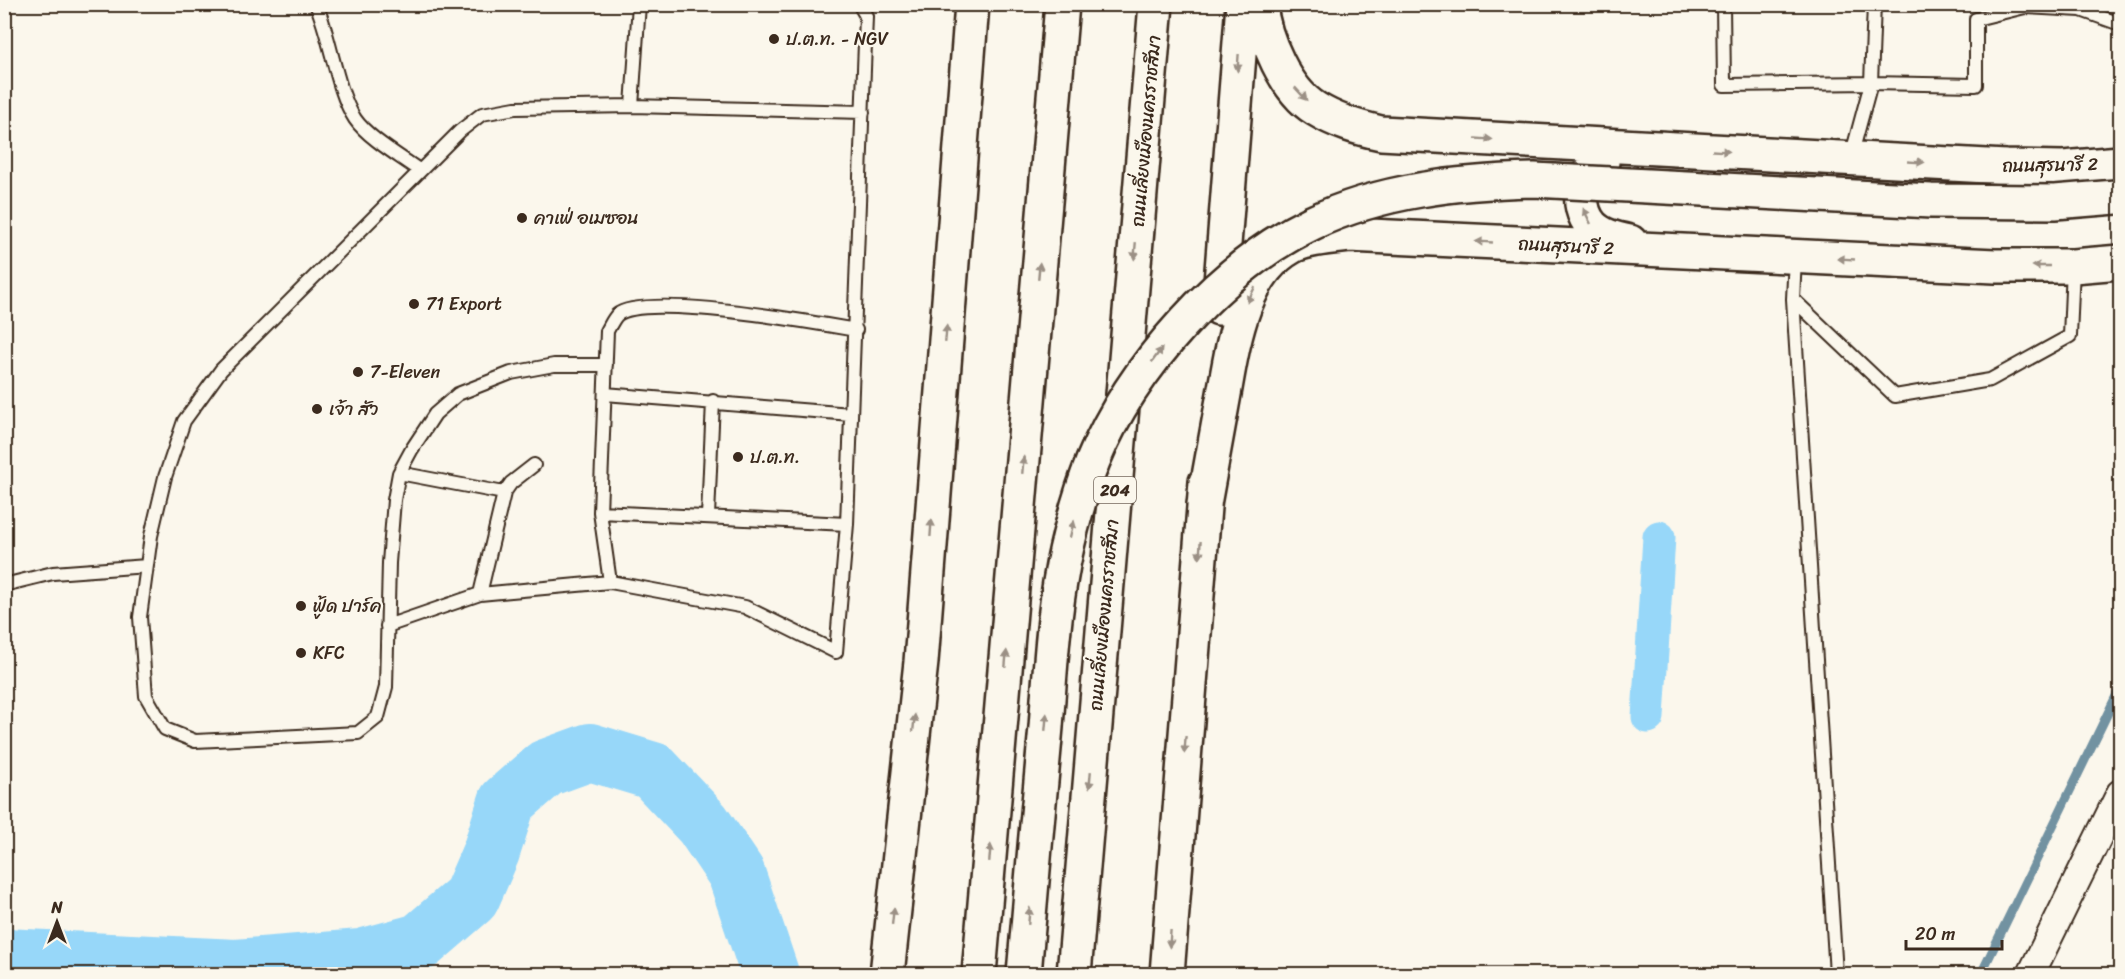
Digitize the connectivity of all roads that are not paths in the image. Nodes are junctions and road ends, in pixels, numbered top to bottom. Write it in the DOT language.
graph roads {
  1 [pos="316,4"];
  2 [pos="639,4"];
  3 [pos="859,4"];
  4 [pos="972,4"];
  5 [pos="1062,4"];
  6 [pos="1156,4"];
  7 [pos="1243,4"];
  8 [pos="1260,4"];
  9 [pos="1723,4"];
  10 [pos="1874,4"];
  11 [pos="2121,24"];
  12 [pos="1871,83"];
  13 [pos="632,106"];
  14 [pos="862,112"];
  15 [pos="1681,149"];
  16 [pos="1851,158"];
  17 [pos="2121,163"];
  18 [pos="420,171"];
  19 [pos="2116,197"];
  20 [pos="1676,251"];
  21 [pos="1796,256"];
  22 [pos="2121,262"];
  23 [pos="2073,266"];
  24 [pos="1792,299"];
  25 [pos="856,330"];
  26 [pos="606,365"];
  27 [pos="605,394"];
  28 [pos="713,401"];
  29 [pos="851,414"];
  30 [pos="534,465"];
  31 [pos="399,473"];
  32 [pos="504,493"];
  33 [pos="1204,504"];
  34 [pos="600,512"];
  35 [pos="708,516"];
  36 [pos="847,524"];
  37 [pos="147,567"];
  38 [pos="610,582"];
  39 [pos="4,585"];
  40 [pos="480,594"];
  41 [pos="387,626"];
  42 [pos="2121,793"];
  43 [pos="887,975"];
  44 [pos="980,975"];
  45 [pos="1024,975"];
  46 [pos="1074,975"];
  47 [pos="1167,975"];
  48 [pos="1836,975"];
  49 [pos="2031,975"];
  1 -- 18 [label="lane"];
  2 -- 13 [label="lane"];
  3 -- 14 [label="lane"];
  43 -- 4 [label="main road, one-way"];
  44 -- 5 [label="main road, one-way"];
  6 -- 46 [label="main road, ถนนเลี่ยงเมืองนครราชสีมา / 204, one-way"];
  7 -- 33 [label="main road, one-way"];
  8 -- 15 [label="main road, ถนนสุรนารี 2, one-way"];
  9 -- 12 [label="lane"];
  10 -- 12 [label="lane"];
  11 -- 12 [label="lane"];
  12 -- 16 [label="lane"];
  13 -- 14 [label="lane"];
  13 -- 18 [label="lane"];
  14 -- 25 [label="lane"];
  15 -- 16 [label="main road, ถนนสุรนารี 2, one-way"];
  20 -- 15 [label="main road, one-way"];
  16 -- 17 [label="main road, ถนนสุรนารี 2, one-way"];
  18 -- 37 [label="lane"];
  45 -- 19 [label="main road, one-way, bridge"];
  20 -- 21 [label="main road, ถนนสุรนารี 2"];
  20 -- 33 [label="main road, ถนนสุรนารี 2, one-way"];
  23 -- 21 [label="main road, ถนนสุรนารี 2, one-way"];
  21 -- 24 [label="lane"];
  22 -- 23 [label="main road, ถนนสุรนารี 2"];
  23 -- 24 [label="lane"];
  24 -- 48 [label="lane"];
  25 -- 26 [label="lane"];
  25 -- 29 [label="lane"];
  26 -- 27 [label="lane"];
  26 -- 31 [label="lane"];
  27 -- 28 [label="lane"];
  27 -- 34 [label="lane"];
  28 -- 29 [label="lane"];
  28 -- 35 [label="lane"];
  29 -- 36 [label="lane"];
  30 -- 32 [label="lane"];
  31 -- 32 [label="lane"];
  31 -- 41 [label="lane"];
  32 -- 40 [label="lane"];
  33 -- 47 [label="main road, one-way"];
  34 -- 35 [label="lane"];
  34 -- 38 [label="lane"];
  35 -- 36 [label="lane"];
  36 -- 38 [label="lane"];
  37 -- 39 [label="lane"];
  37 -- 41 [label="lane"];
  38 -- 40 [label="lane"];
  40 -- 41 [label="lane"];
  42 -- 49 [label="street"];
}
